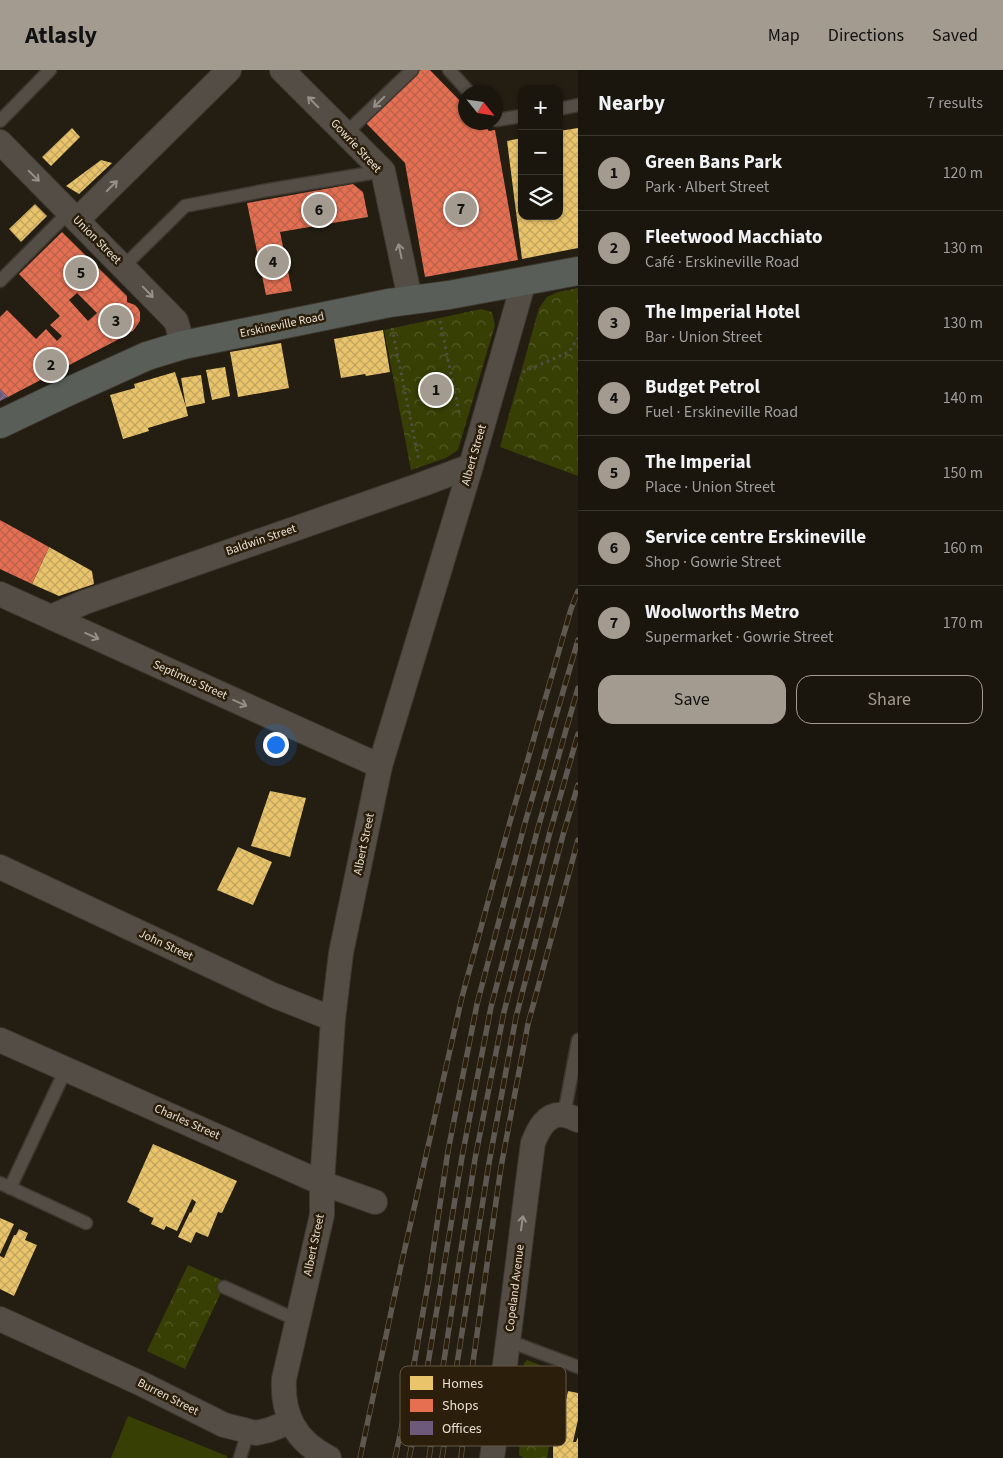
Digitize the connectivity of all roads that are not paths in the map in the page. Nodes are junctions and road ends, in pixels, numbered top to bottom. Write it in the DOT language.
graph roads {
  1 [pos="50,70"];
  2 [pos="229,70"];
  3 [pos="282,70"];
  4 [pos="412,70"];
  5 [pos="449,70"];
  6 [pos="463,85"];
  7 [pos="578,106"];
  8 [pos="563,108"];
  9 [pos="518,117"];
  10 [pos="503,119"];
  11 [pos="0,121"];
  12 [pos="346,134"];
  13 [pos="0,142"];
  14 [pos="383,171"];
  15 [pos="73,216"];
  16 [pos="123,267"];
  17 [pos="578,271"];
  18 [pos="0,281"];
  19 [pos="524,281"];
  20 [pos="410,299"];
  21 [pos="183,345"];
  22 [pos="0,424"];
  23 [pos="471,466"];
  24 [pos="0,594"];
  25 [pos="51,617"];
  26 [pos="380,766"];
  27 [pos="0,867"];
  28 [pos="333,1019"];
  29 [pos="0,1040"];
  30 [pos="578,1040"];
  31 [pos="66,1069"];
  32 [pos="562,1118"];
  33 [pos="322,1183"];
  34 [pos="5,1186"];
  35 [pos="375,1202"];
  36 [pos="86,1222"];
  37 [pos="224,1287"];
  38 [pos="0,1319"];
  39 [pos="297,1320"];
  40 [pos="509,1341"];
  41 [pos="505,1366"];
  42 [pos="578,1367"];
  43 [pos="290,1422"];
  44 [pos="248,1431"];
  45 [pos="240,1458"];
  46 [pos="329,1458"];
  1 -- 11 [label="lane"];
  15 -- 2 [label="street, one-way"];
  12 -- 3 [label="street, Gowrie Street, one-way"];
  4 -- 12 [label="lane, one-way"];
  5 -- 6 [label="lane"];
  7 -- 8 [label="lane"];
  9 -- 10 [label="lane"];
  12 -- 14 [label="street, Gowrie Street"];
  13 -- 15 [label="street, Union Street, one-way"];
  14 -- 16 [label="lane"];
  20 -- 14 [label="street, Gowrie Street, one-way"];
  15 -- 16 [label="street, Union Street"];
  15 -- 18 [label="lane"];
  16 -- 21 [label="street, Union Street, one-way"];
  17 -- 19 [label="main road, Erskineville Road"];
  19 -- 20 [label="main road, Erskineville Road"];
  19 -- 23 [label="street, Albert Street"];
  20 -- 21 [label="main road, Erskineville Road"];
  21 -- 22 [label="main road, Erskineville Road"];
  23 -- 25 [label="street, Baldwin Street"];
  23 -- 26 [label="street, Albert Street"];
  24 -- 25 [label="street, Septimus Street"];
  25 -- 26 [label="street, Septimus Street, one-way"];
  26 -- 28 [label="street, Albert Street"];
  27 -- 28 [label="street, John Street"];
  28 -- 33 [label="street, Albert Street"];
  29 -- 31 [label="street, Charles Street"];
  30 -- 32 [label="lane"];
  31 -- 33 [label="street, Charles Street"];
  31 -- 34 [label="lane"];
  40 -- 32 [label="street, Copeland Avenue, one-way"];
  33 -- 35 [label="street, Charles Street"];
  33 -- 39 [label="street, Albert Street"];
  34 -- 36 [label="lane"];
  37 -- 39 [label="lane"];
  38 -- 44 [label="street, Burren Street"];
  39 -- 43 [label="street, Albert Street"];
  40 -- 41 [label="street, Copeland Avenue"];
  40 -- 42 [label="lane"];
  43 -- 44 [label="street, Burren Street"];
  43 -- 46 [label="street"];
  44 -- 45 [label="lane"];
}
